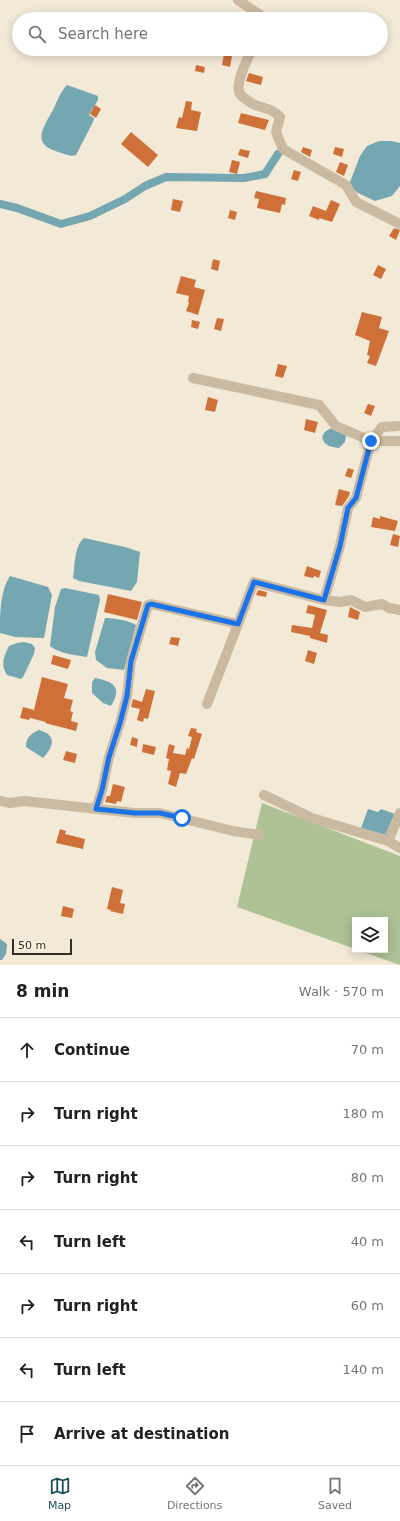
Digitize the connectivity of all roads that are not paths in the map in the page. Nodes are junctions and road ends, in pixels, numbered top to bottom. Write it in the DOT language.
graph roads {
  1 [pos="238,0"];
  2 [pos="256,12"];
  3 [pos="249,56"];
  4 [pos="400,224"];
  5 [pos="193,378"];
  6 [pos="400,426"];
  7 [pos="371,441"];
  8 [pos="400,441"];
  9 [pos="324,600"];
  10 [pos="400,610"];
  11 [pos="238,624"];
  12 [pos="207,704"];
  13 [pos="264,795"];
  14 [pos="0,801"];
  15 [pos="96,809"];
  16 [pos="400,813"];
  17 [pos="259,835"];
  18 [pos="388,841"];
  19 [pos="400,848"];
  1 -- 2 [label="street"];
  3 -- 4 [label="street"];
  5 -- 7 [label="street"];
  6 -- 7 [label="street"];
  7 -- 8 [label="street"];
  7 -- 9 [label="street"];
  9 -- 10 [label="street"];
  9 -- 11 [label="street"];
  11 -- 12 [label="street"];
  11 -- 15 [label="street"];
  13 -- 18 [label="street"];
  14 -- 15 [label="street"];
  15 -- 17 [label="street"];
  16 -- 18 [label="street"];
  18 -- 19 [label="street"];
}
